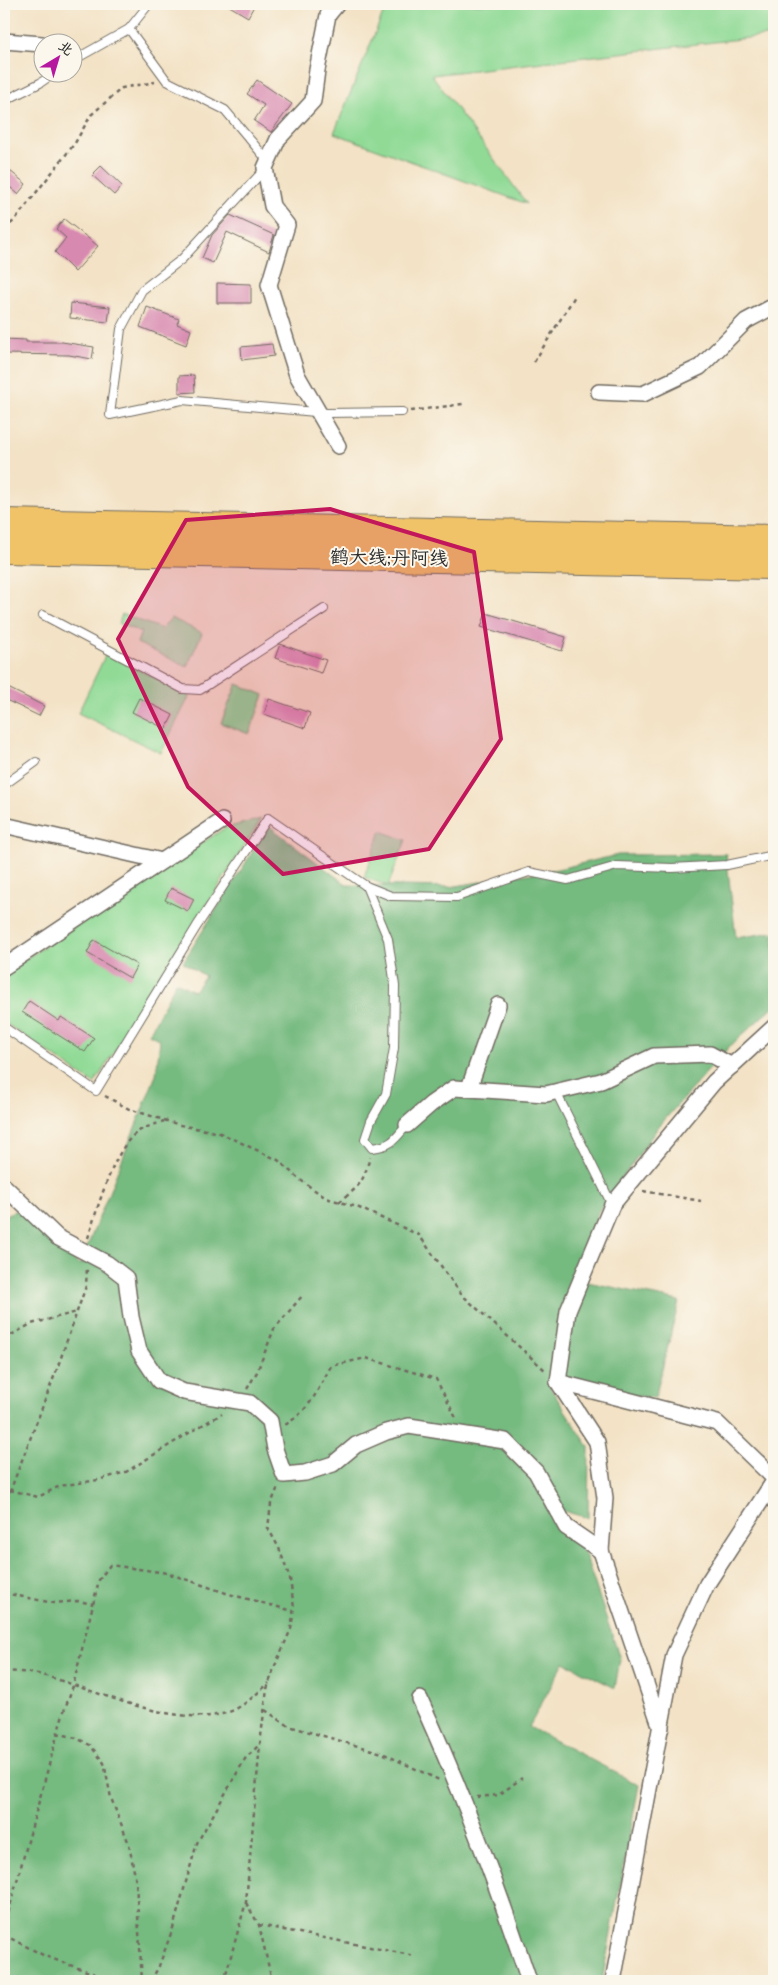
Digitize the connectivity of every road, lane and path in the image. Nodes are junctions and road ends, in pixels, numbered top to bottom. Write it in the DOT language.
graph roads {
  1 [pos="149,4"];
  2 [pos="337,4"];
  3 [pos="129,28"];
  4 [pos="4,41"];
  5 [pos="32,43"];
  6 [pos="82,55"];
  7 [pos="168,81"];
  8 [pos="41,82"];
  9 [pos="4,101"];
  10 [pos="267,165"];
  11 [pos="4,229"];
  12 [pos="574,296"];
  13 [pos="774,306"];
  14 [pos="534,362"];
  15 [pos="599,392"];
  16 [pos="463,404"];
  17 [pos="318,412"];
  18 [pos="402,412"];
  19 [pos="338,446"];
  20 [pos="4,523"];
  21 [pos="774,539"];
  22 [pos="4,549"];
  23 [pos="774,565"];
  24 [pos="324,609"];
  25 [pos="43,615"];
  26 [pos="36,762"];
  27 [pos="4,785"];
  28 [pos="222,821"];
  29 [pos="4,825"];
  30 [pos="774,855"];
  31 [pos="162,861"];
  32 [pos="366,886"];
  33 [pos="4,967"];
  34 [pos="498,1004"];
  35 [pos="4,1027"];
  36 [pos="774,1027"];
  37 [pos="732,1066"];
  38 [pos="469,1088"];
  39 [pos="96,1091"];
  40 [pos="556,1092"];
  41 [pos="166,1120"];
  42 [pos="407,1125"];
  43 [pos="372,1148"];
  44 [pos="4,1186"];
  45 [pos="626,1188"];
  46 [pos="702,1201"];
  47 [pos="338,1202"];
  48 [pos="612,1205"];
  49 [pos="87,1254"];
  50 [pos="303,1295"];
  51 [pos="77,1312"];
  52 [pos="4,1339"];
  53 [pos="558,1382"];
  54 [pos="238,1401"];
  55 [pos="272,1433"];
  56 [pos="464,1434"];
  57 [pos="284,1475"];
  58 [pos="774,1479"];
  59 [pos="10,1490"];
  60 [pos="4,1507"];
  61 [pos="601,1551"];
  62 [pos="4,1593"];
  63 [pos="94,1604"];
  64 [pos="294,1611"];
  65 [pos="4,1671"];
  66 [pos="270,1682"];
  67 [pos="73,1686"];
  68 [pos="420,1699"];
  69 [pos="265,1710"];
  70 [pos="661,1728"];
  71 [pos="57,1734"];
  72 [pos="260,1744"];
  73 [pos="522,1778"];
  74 [pos="460,1791"];
  75 [pos="246,1903"];
  76 [pos="259,1925"];
  77 [pos="4,1928"];
  78 [pos="4,1934"];
  79 [pos="414,1956"];
  80 [pos="114,1981"];
  81 [pos="142,1981"];
  82 [pos="151,1981"];
  83 [pos="224,1981"];
  84 [pos="272,1981"];
  85 [pos="529,1981"];
  86 [pos="614,1981"];
  1 -- 3 [label="lane"];
  2 -- 10 [label="street"];
  3 -- 6 [label="lane"];
  3 -- 7 [label="lane"];
  4 -- 5 [label="street"];
  7 -- 10 [label="lane"];
  7 -- 11 [label="path"];
  8 -- 9 [label="lane"];
  10 -- 17 [label="street"];
  10 -- 17 [label="lane"];
  12 -- 14 [label="path"];
  13 -- 15 [label="street"];
  16 -- 18 [label="path"];
  17 -- 18 [label="lane"];
  17 -- 19 [label="street"];
  20 -- 21 [label="highway, 鹤大线;丹阿线"];
  22 -- 23 [label="highway, 鹤大线;丹阿线"];
  24 -- 25 [label="lane"];
  26 -- 27 [label="lane"];
  28 -- 31 [label="street"];
  29 -- 31 [label="street"];
  30 -- 32 [label="lane"];
  31 -- 33 [label="street"];
  32 -- 39 [label="lane"];
  32 -- 43 [label="lane"];
  34 -- 38 [label="street"];
  35 -- 39 [label="lane"];
  36 -- 37 [label="street"];
  37 -- 40 [label="street"];
  37 -- 45 [label="street"];
  38 -- 40 [label="street"];
  38 -- 42 [label="street"];
  39 -- 41 [label="path"];
  40 -- 48 [label="lane"];
  41 -- 47 [label="path"];
  41 -- 49 [label="path"];
  42 -- 43 [label="lane"];
  43 -- 47 [label="path"];
  44 -- 49 [label="street"];
  45 -- 46 [label="path"];
  45 -- 48 [label="street"];
  47 -- 53 [label="path"];
  48 -- 53 [label="street"];
  49 -- 51 [label="path"];
  49 -- 54 [label="street"];
  50 -- 54 [label="path"];
  51 -- 52 [label="path"];
  51 -- 59 [label="path"];
  53 -- 58 [label="street"];
  53 -- 61 [label="street"];
  54 -- 55 [label="street"];
  54 -- 59 [label="path"];
  55 -- 56 [label="path"];
  55 -- 57 [label="street"];
  56 -- 57 [label="street"];
  56 -- 61 [label="street"];
  57 -- 64 [label="path"];
  58 -- 70 [label="street"];
  59 -- 60 [label="path"];
  61 -- 70 [label="street"];
  62 -- 63 [label="path"];
  63 -- 64 [label="path"];
  63 -- 67 [label="path"];
  64 -- 66 [label="path"];
  65 -- 67 [label="path"];
  66 -- 67 [label="path"];
  66 -- 69 [label="path"];
  67 -- 71 [label="path"];
  68 -- 74 [label="street"];
  69 -- 72 [label="path"];
  69 -- 74 [label="path"];
  70 -- 86 [label="street"];
  71 -- 77 [label="path"];
  71 -- 81 [label="path"];
  72 -- 75 [label="path"];
  72 -- 82 [label="path"];
  73 -- 74 [label="path"];
  74 -- 85 [label="street"];
  75 -- 76 [label="path"];
  75 -- 83 [label="path"];
  76 -- 79 [label="path"];
  76 -- 84 [label="path"];
  78 -- 80 [label="path"];
}
